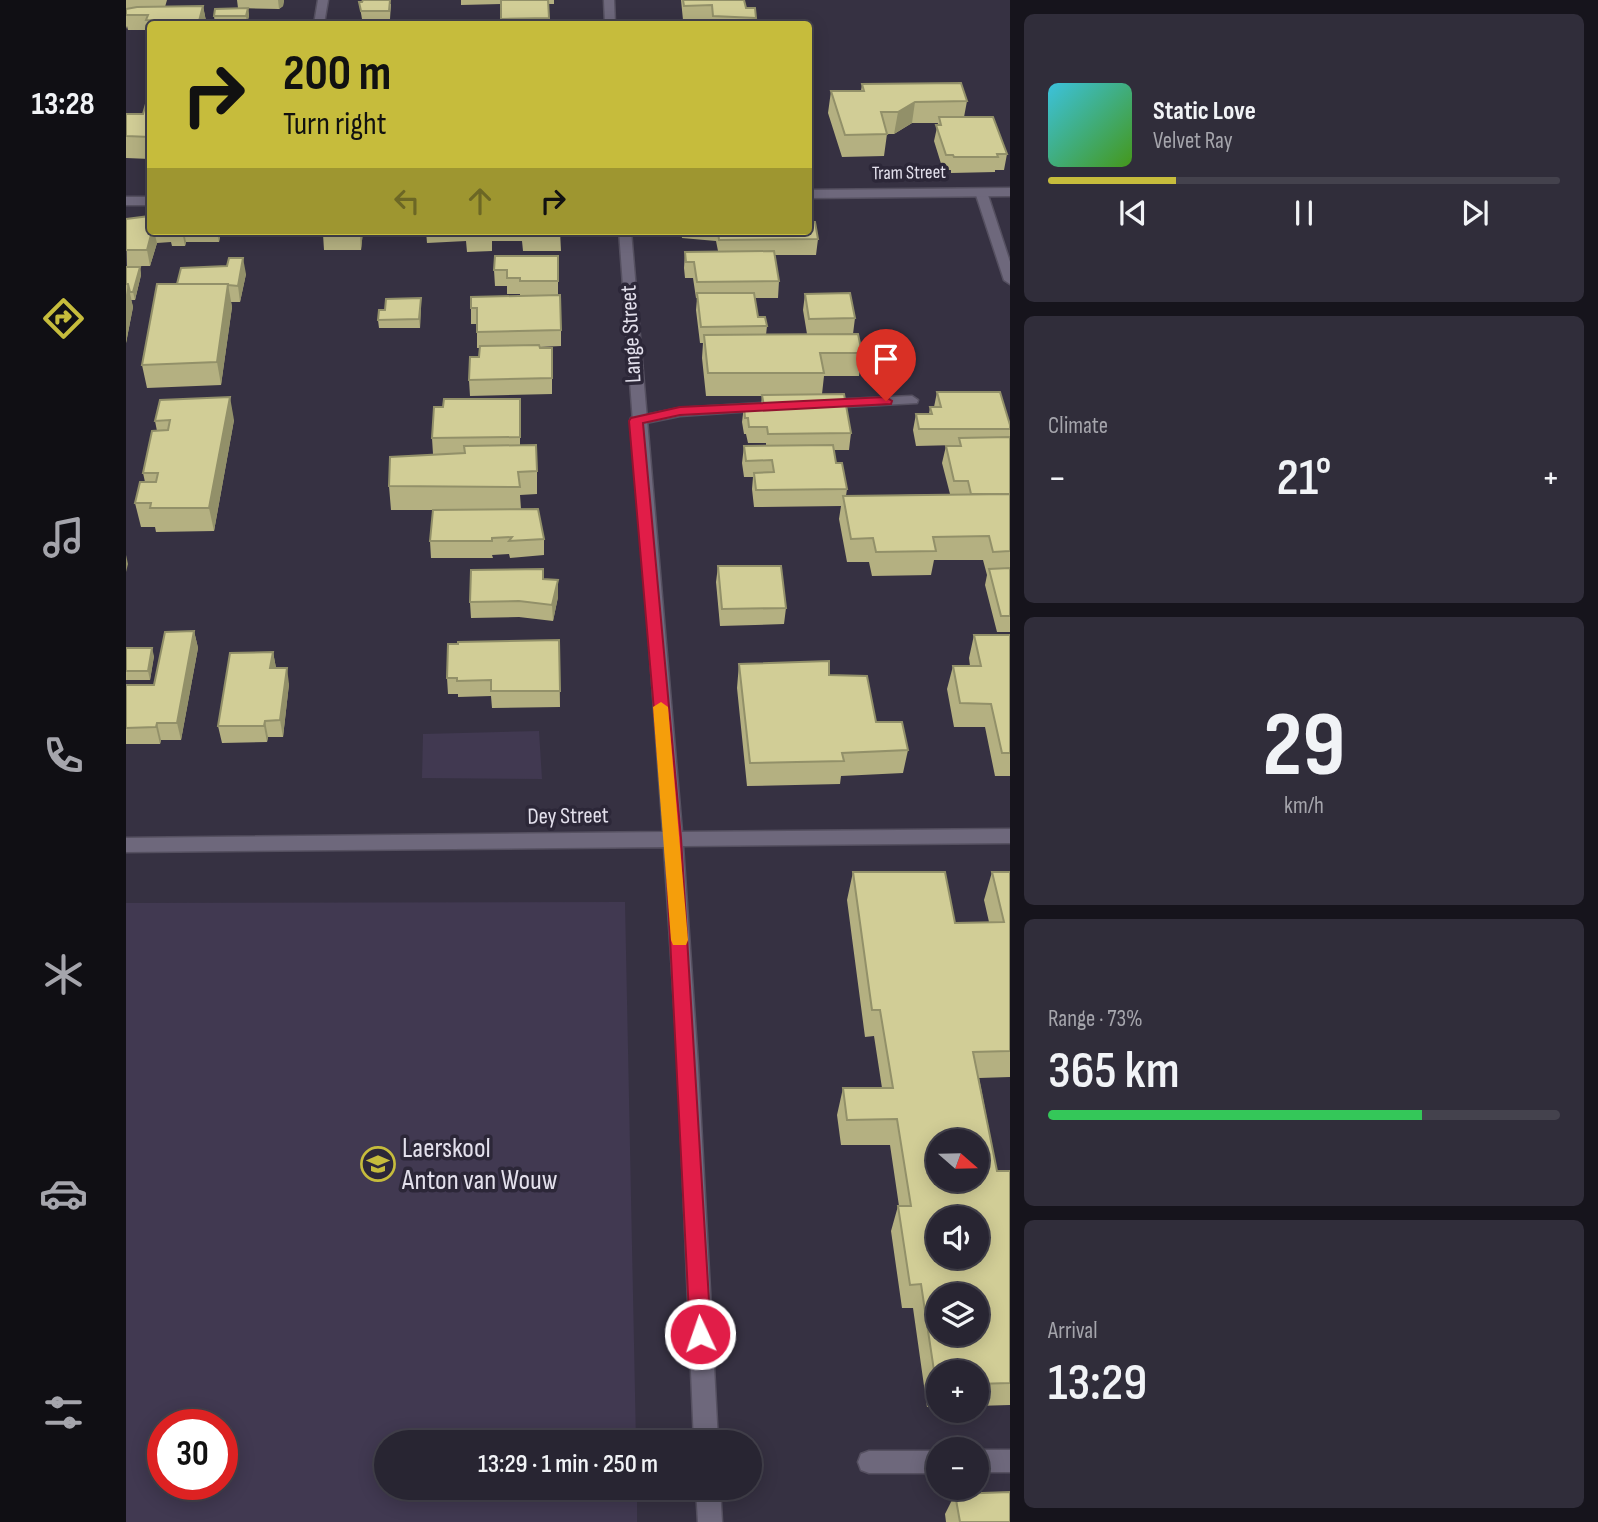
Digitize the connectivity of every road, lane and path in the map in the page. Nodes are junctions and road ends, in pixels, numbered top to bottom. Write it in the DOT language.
graph roads {
  1 [pos="323,0"];
  2 [pos="608,0"];
  3 [pos="320,21"];
  4 [pos="610,21"];
  5 [pos="982,192"];
  6 [pos="1010,192"];
  7 [pos="812,194"];
  8 [pos="126,201"];
  9 [pos="147,201"];
  10 [pos="625,235"];
  11 [pos="1010,280"];
  12 [pos="912,400"];
  13 [pos="816,405"];
  14 [pos="776,407"];
  15 [pos="636,421"];
  16 [pos="1010,836"];
  17 [pos="673,838"];
  18 [pos="126,845"];
  19 [pos="705,1430"];
  20 [pos="989,1461"];
  21 [pos="1010,1461"];
  22 [pos="869,1462"];
  23 [pos="926,1462"];
  24 [pos="709,1500"];
  25 [pos="710,1522"];
  1 -- 3 [label="street"];
  2 -- 4 [label="street"];
  5 -- 6 [label="street, Tram Street"];
  5 -- 7 [label="street, Tram Street"];
  5 -- 11 [label="lane"];
  8 -- 9 [label="street"];
  10 -- 15 [label="street, Lange Street"];
  12 -- 13 [label="lane"];
  14 -- 15 [label="lane"];
  15 -- 17 [label="street, Lange Street"];
  16 -- 17 [label="street, Dey Street"];
  17 -- 18 [label="street, Dey Street"];
  17 -- 19 [label="street, Lange Street"];
  20 -- 21 [label="lane"];
  22 -- 23 [label="lane"];
  24 -- 25 [label="street"];
}
